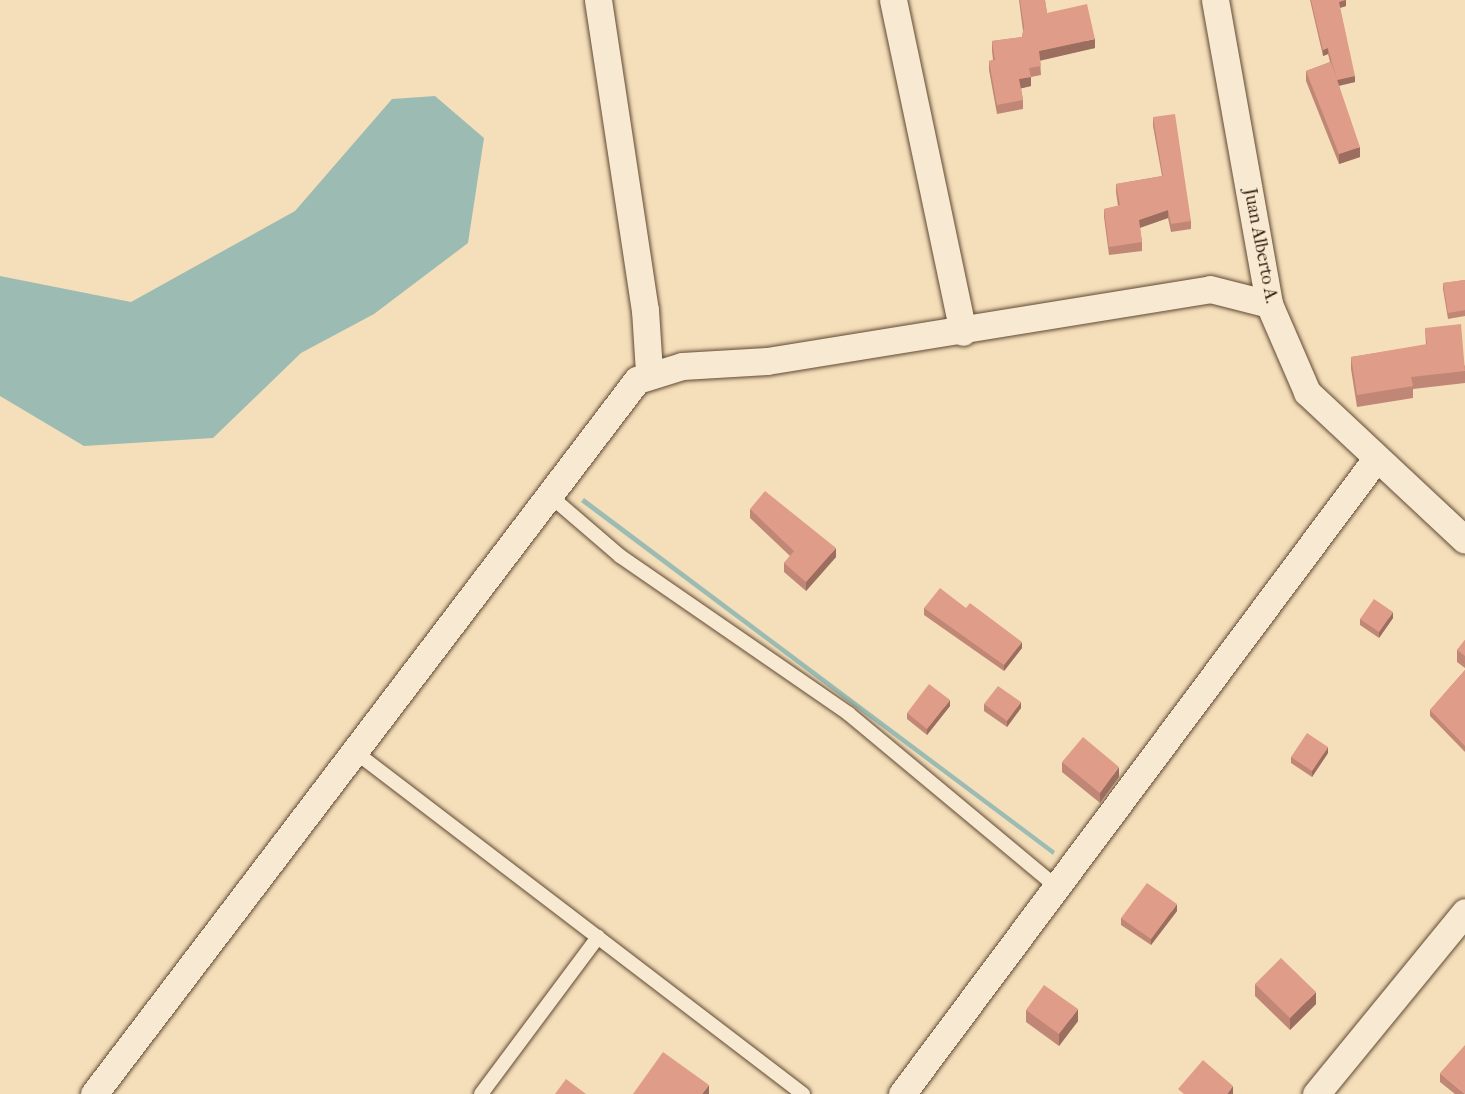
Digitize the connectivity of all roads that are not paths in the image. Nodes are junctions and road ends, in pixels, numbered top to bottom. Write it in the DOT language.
graph roads {
  1 [pos="598,0"];
  2 [pos="893,0"];
  3 [pos="1215,0"];
  4 [pos="1269,304"];
  5 [pos="963,333"];
  6 [pos="649,372"];
  7 [pos="1375,460"];
  8 [pos="548,494"];
  9 [pos="1465,540"];
  10 [pos="354,750"];
  11 [pos="1057,887"];
  12 [pos="1465,912"];
  13 [pos="598,937"];
  14 [pos="94,1094"];
  15 [pos="481,1094"];
  16 [pos="803,1094"];
  17 [pos="902,1094"];
  18 [pos="1316,1094"];
  1 -- 6 [label="street"];
  2 -- 5 [label="street"];
  3 -- 4 [label="street, Juan Alberto A."];
  4 -- 5 [label="street"];
  4 -- 7 [label="street, Juan Alberto A."];
  5 -- 6 [label="street"];
  6 -- 8 [label="street"];
  7 -- 9 [label="street, Juan Alberto A."];
  7 -- 11 [label="street"];
  8 -- 10 [label="street"];
  8 -- 11 [label="lane"];
  10 -- 13 [label="lane"];
  10 -- 14 [label="street"];
  11 -- 17 [label="street"];
  12 -- 18 [label="street"];
  13 -- 15 [label="lane"];
  13 -- 16 [label="lane"];
}
